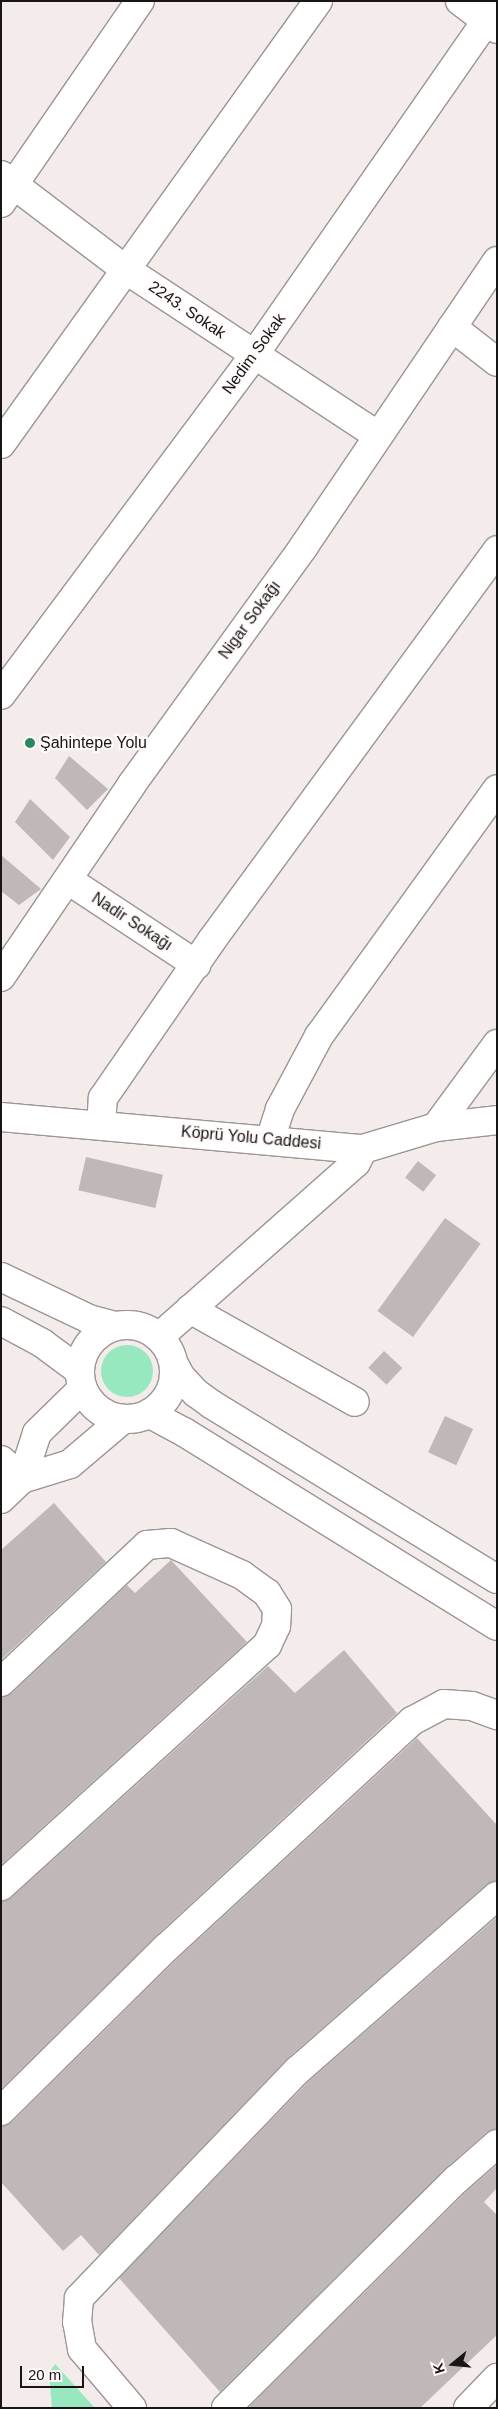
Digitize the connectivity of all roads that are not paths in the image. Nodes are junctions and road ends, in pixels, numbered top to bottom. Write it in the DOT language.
graph roads {
  1 [pos="140,1"];
  2 [pos="318,1"];
  3 [pos="460,1"];
  4 [pos="493,18"];
  5 [pos="5,187"];
  6 [pos="497,261"];
  7 [pos="125,269"];
  8 [pos="452,327"];
  9 [pos="254,355"];
  10 [pos="497,362"];
  11 [pos="378,436"];
  12 [pos="1,444"];
  13 [pos="497,550"];
  14 [pos="5,683"];
  15 [pos="496,791"];
  16 [pos="68,880"];
  17 [pos="197,965"];
  18 [pos="1,977"];
  19 [pos="497,1044"];
  20 [pos="1,1117"];
  21 [pos="497,1120"];
  22 [pos="101,1125"];
  23 [pos="436,1126"];
  24 [pos="270,1140"];
  25 [pos="363,1149"];
  26 [pos="1,1278"];
  27 [pos="190,1309"];
  28 [pos="1,1321"];
  29 [pos="116,1326"];
  30 [pos="159,1337"];
  31 [pos="174,1364"];
  32 [pos="81,1380"];
  33 [pos="355,1402"];
  34 [pos="150,1414"];
  35 [pos="123,1419"];
  36 [pos="1,1460"];
  37 [pos="22,1479"];
  38 [pos="1,1499"];
  39 [pos="497,1579"];
  40 [pos="497,1626"];
  41 [pos="1,1682"];
  42 [pos="497,1715"];
  43 [pos="1,1886"];
  44 [pos="497,1896"];
  45 [pos="1,2111"];
  46 [pos="497,2144"];
  47 [pos="497,2378"];
  48 [pos="132,2408"];
  49 [pos="226,2408"];
  50 [pos="468,2408"];
  1 -- 5 [label="street"];
  2 -- 7 [label="street"];
  3 -- 4 [label="street"];
  4 -- 9 [label="street, Nedim Sokak"];
  5 -- 7 [label="street, 2243. Sokak"];
  6 -- 8 [label="street, Nigar Sokağı"];
  7 -- 9 [label="street, 2243. Sokak"];
  7 -- 12 [label="street"];
  8 -- 10 [label="street"];
  8 -- 11 [label="street, Nigar Sokağı"];
  9 -- 11 [label="street, 2243. Sokak"];
  9 -- 14 [label="street, Nedim Sokak"];
  11 -- 16 [label="street, Nigar Sokağı"];
  13 -- 17 [label="street"];
  15 -- 24 [label="street"];
  16 -- 17 [label="street, Nadir Sokağı"];
  16 -- 18 [label="street, Nigar Sokağı"];
  17 -- 22 [label="street"];
  19 -- 23 [label="street"];
  20 -- 22 [label="street, Köprü Yolu Caddesi"];
  21 -- 23 [label="street, Köprü Yolu Caddesi"];
  22 -- 24 [label="street, Köprü Yolu Caddesi"];
  23 -- 25 [label="street, Köprü Yolu Caddesi"];
  24 -- 25 [label="street, Köprü Yolu Caddesi"];
  25 -- 27 [label="street"];
  26 -- 29 [label="street"];
  27 -- 30 [label="street"];
  27 -- 33 [label="street"];
  28 -- 32 [label="street"];
  29 -- 30 [label="street"];
  29 -- 32 [label="street"];
  30 -- 31 [label="street"];
  31 -- 34 [label="street"];
  31 -- 39 [label="street"];
  32 -- 35 [label="street"];
  32 -- 37 [label="street"];
  34 -- 35 [label="street"];
  34 -- 40 [label="street"];
  35 -- 37 [label="street"];
  36 -- 37 [label="street"];
  37 -- 38 [label="street"];
  41 -- 43 [label="street"];
  42 -- 45 [label="street"];
  44 -- 48 [label="street"];
  46 -- 49 [label="street"];
  47 -- 50 [label="street"];
}
